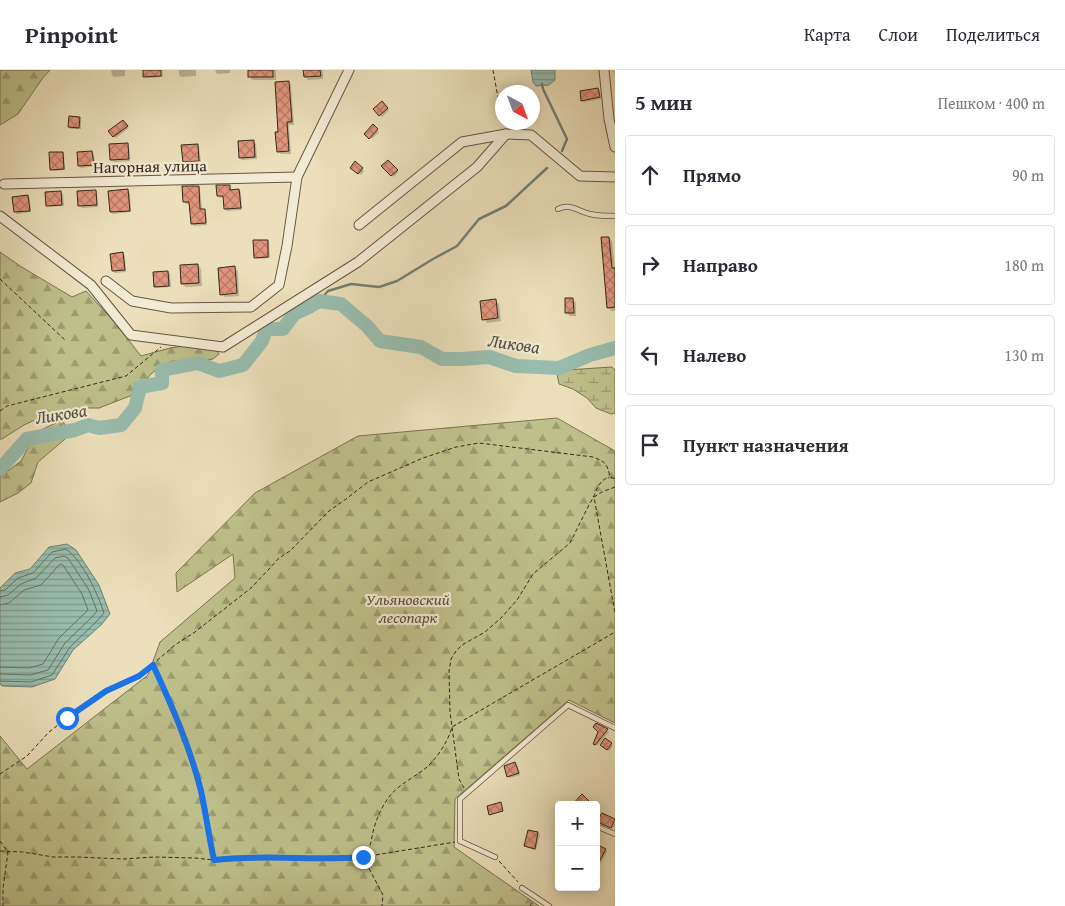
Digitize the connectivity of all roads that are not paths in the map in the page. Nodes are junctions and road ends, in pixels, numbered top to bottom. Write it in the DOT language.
graph roads {
  1 [pos="349,70"];
  2 [pos="604,70"];
  3 [pos="506,134"];
  4 [pos="615,146"];
  5 [pos="297,177"];
  6 [pos="615,177"];
  7 [pos="4,184"];
  8 [pos="558,209"];
  9 [pos="0,216"];
  10 [pos="615,216"];
  11 [pos="359,225"];
  12 [pos="106,281"];
  13 [pos="615,728"];
  14 [pos="600,828"];
  15 [pos="615,834"];
  16 [pos="495,857"];
  17 [pos="522,888"];
  18 [pos="549,906"];
  1 -- 5 [label="street"];
  2 -- 4 [label="street"];
  3 -- 6 [label="street"];
  3 -- 9 [label="street"];
  3 -- 11 [label="street"];
  5 -- 7 [label="street, Нагорная улица"];
  5 -- 12 [label="street"];
  8 -- 10 [label="lane"];
  13 -- 16 [label="lane"];
  14 -- 15 [label="lane"];
  17 -- 18 [label="lane"];
}
